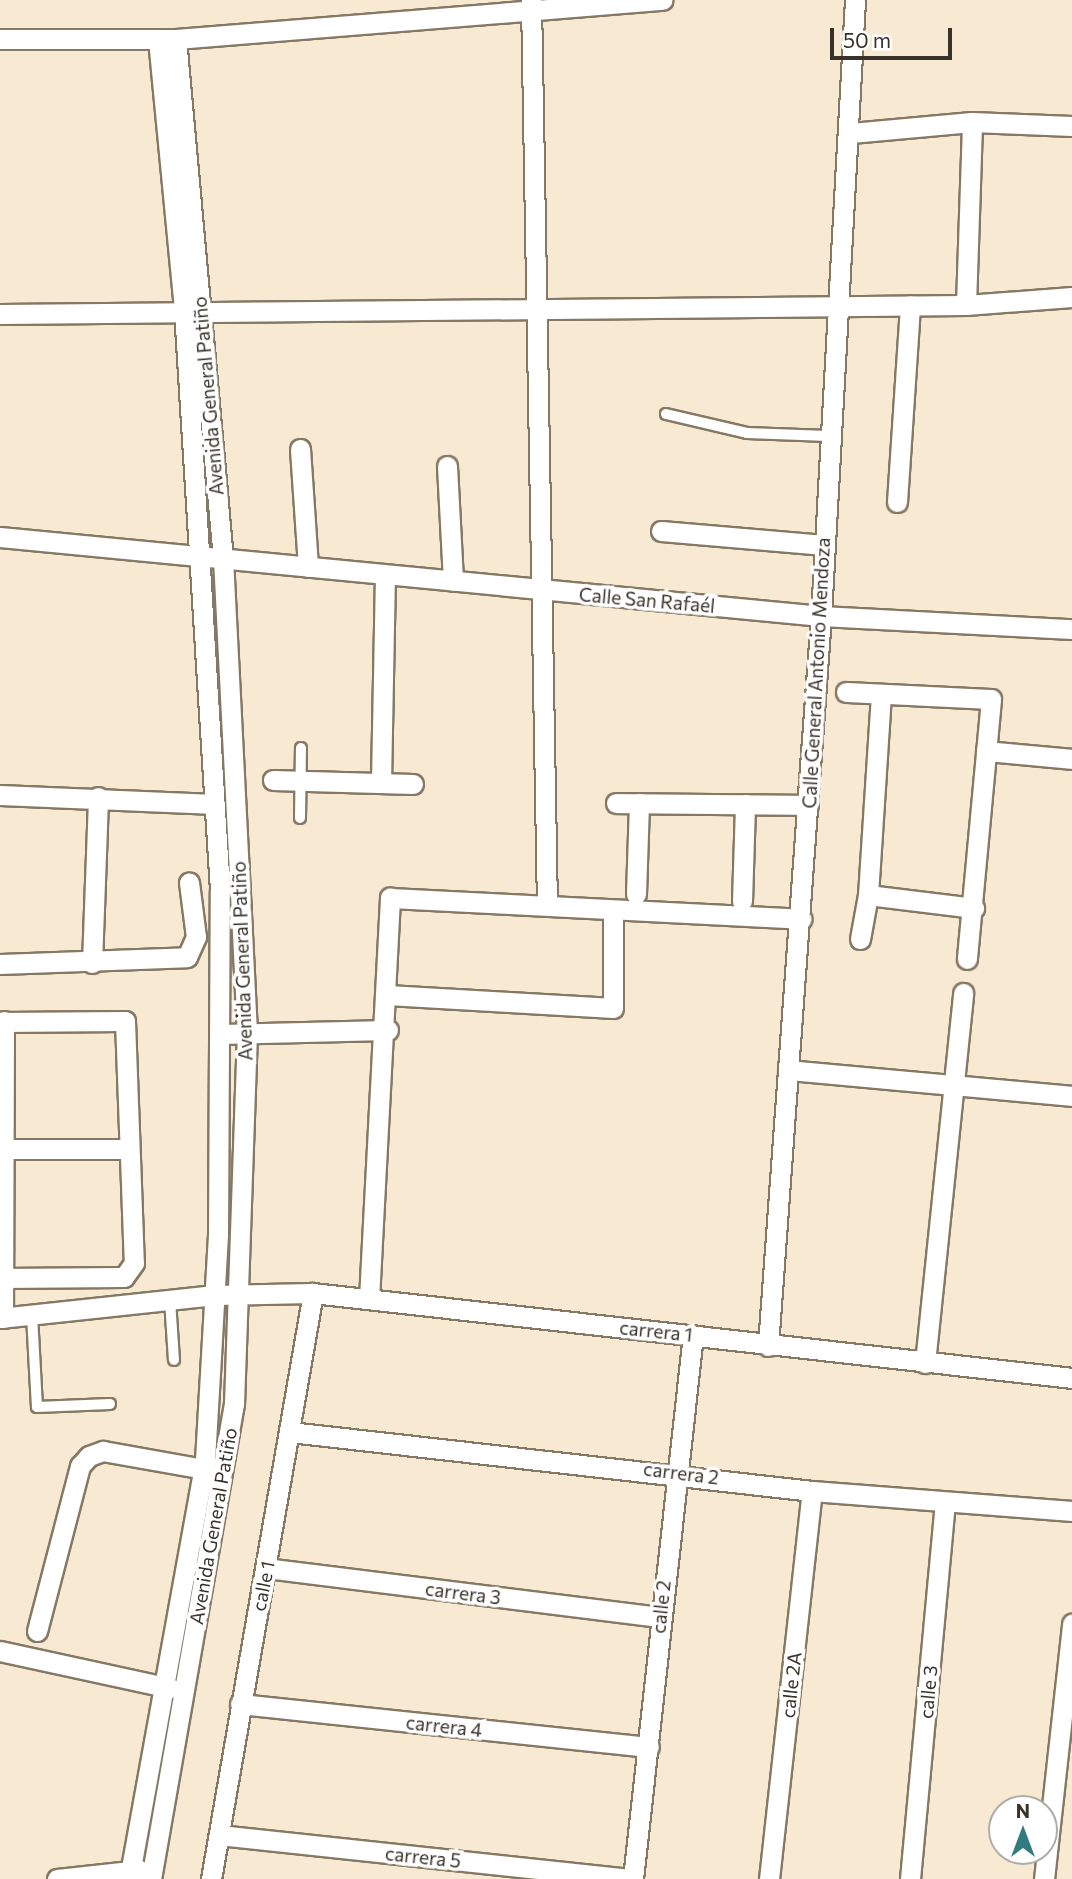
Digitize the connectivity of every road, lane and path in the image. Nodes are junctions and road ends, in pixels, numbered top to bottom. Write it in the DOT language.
graph roads {
  1 [pos="662,0"];
  2 [pos="855,0"];
  3 [pos="531,6"];
  4 [pos="0,39"];
  5 [pos="167,39"];
  6 [pos="972,122"];
  7 [pos="1072,126"];
  8 [pos="851,133"];
  9 [pos="1072,297"];
  10 [pos="536,305"];
  11 [pos="837,305"];
  12 [pos="910,305"];
  13 [pos="966,305"];
  14 [pos="192,309"];
  15 [pos="0,314"];
  16 [pos="666,414"];
  17 [pos="828,436"];
  18 [pos="300,449"];
  19 [pos="447,466"];
  20 [pos="897,502"];
  21 [pos="661,531"];
  22 [pos="0,537"];
  23 [pos="824,545"];
  24 [pos="200,558"];
  25 [pos="223,559"];
  26 [pos="308,567"];
  27 [pos="385,575"];
  28 [pos="453,581"];
  29 [pos="537,589"];
  30 [pos="821,616"];
  31 [pos="1072,629"];
  32 [pos="846,692"];
  33 [pos="881,694"];
  34 [pos="301,748"];
  35 [pos="986,751"];
  36 [pos="1072,759"];
  37 [pos="273,780"];
  38 [pos="300,781"];
  39 [pos="381,782"];
  40 [pos="413,784"];
  41 [pos="0,795"];
  42 [pos="98,797"];
  43 [pos="615,803"];
  44 [pos="639,803"];
  45 [pos="215,804"];
  46 [pos="745,804"];
  47 [pos="808,805"];
  48 [pos="300,818"];
  49 [pos="189,882"];
  50 [pos="636,894"];
  51 [pos="868,895"];
  52 [pos="742,901"];
  53 [pos="547,904"];
  54 [pos="974,908"];
  55 [pos="613,911"];
  56 [pos="801,919"];
  57 [pos="860,939"];
  58 [pos="967,959"];
  59 [pos="92,963"];
  60 [pos="0,964"];
  61 [pos="963,993"];
  62 [pos="388,995"];
  63 [pos="2,1021"];
  64 [pos="388,1030"];
  65 [pos="247,1032"];
  66 [pos="220,1034"];
  67 [pos="788,1070"];
  68 [pos="950,1082"];
  69 [pos="1072,1096"];
  70 [pos="3,1149"];
  71 [pos="129,1149"];
  72 [pos="3,1278"];
  73 [pos="313,1293"];
  74 [pos="215,1295"];
  75 [pos="239,1295"];
  76 [pos="369,1299"];
  77 [pos="170,1300"];
  78 [pos="32,1315"];
  79 [pos="2,1318"];
  80 [pos="693,1335"];
  81 [pos="768,1346"];
  82 [pos="174,1360"];
  83 [pos="925,1363"];
  84 [pos="1072,1378"];
  85 [pos="110,1404"];
  86 [pos="290,1432"];
  87 [pos="204,1469"];
  88 [pos="675,1471"];
  89 [pos="812,1492"];
  90 [pos="945,1505"];
  91 [pos="1072,1511"];
  92 [pos="266,1568"];
  93 [pos="660,1617"];
  94 [pos="1072,1624"];
  95 [pos="37,1631"];
  96 [pos="0,1651"];
  97 [pos="161,1685"];
  98 [pos="181,1691"];
  99 [pos="240,1704"];
  100 [pos="649,1748"];
  101 [pos="219,1835"];
  102 [pos="129,1875"];
  103 [pos="151,1875"];
  104 [pos="85,1877"];
  105 [pos="57,1879"];
  106 [pos="211,1879"];
  107 [pos="631,1879"];
  108 [pos="769,1879"];
  109 [pos="910,1879"];
  110 [pos="1044,1879"];
  1 -- 3 [label="street"];
  2 -- 8 [label="street, Calle General Antonio Mendoza"];
  3 -- 5 [label="street"];
  3 -- 10 [label="street"];
  4 -- 5 [label="street"];
  5 -- 14 [label="street, Avenida General Patiño"];
  6 -- 7 [label="street"];
  6 -- 8 [label="street"];
  6 -- 13 [label="street"];
  8 -- 11 [label="street, Calle General Antonio Mendoza"];
  9 -- 13 [label="street"];
  10 -- 11 [label="street"];
  10 -- 14 [label="street"];
  10 -- 29 [label="street"];
  11 -- 12 [label="street"];
  11 -- 17 [label="street, Calle General Antonio Mendoza"];
  12 -- 13 [label="street"];
  12 -- 20 [label="street"];
  14 -- 15 [label="street"];
  14 -- 24 [label="street, Avenida General Patiño"];
  14 -- 25 [label="street, Avenida General Patiño"];
  16 -- 17 [label="lane"];
  17 -- 23 [label="street, Calle General Antonio Mendoza"];
  18 -- 26 [label="street"];
  19 -- 28 [label="street"];
  21 -- 23 [label="street"];
  22 -- 24 [label="street, Calle San Rafaél"];
  23 -- 30 [label="street, Calle General Antonio Mendoza"];
  24 -- 25 [label="street, Calle San Rafaél"];
  24 -- 45 [label="street, Avenida General Patiño"];
  25 -- 26 [label="street, Calle San Rafaél"];
  25 -- 65 [label="street, Avenida General Patiño"];
  26 -- 27 [label="street, Calle San Rafaél"];
  27 -- 28 [label="street, Calle San Rafaél"];
  27 -- 39 [label="street"];
  28 -- 29 [label="street, Calle San Rafaél"];
  29 -- 30 [label="street, Calle San Rafaél"];
  29 -- 53 [label="street"];
  30 -- 31 [label="street, Calle San Rafaél"];
  30 -- 47 [label="street, Calle General Antonio Mendoza"];
  32 -- 33 [label="street"];
  33 -- 35 [label="street"];
  33 -- 51 [label="street"];
  34 -- 38 [label="lane"];
  35 -- 36 [label="street"];
  35 -- 54 [label="street"];
  37 -- 38 [label="street"];
  38 -- 39 [label="street"];
  38 -- 48 [label="lane"];
  39 -- 40 [label="street"];
  41 -- 42 [label="street"];
  42 -- 45 [label="street"];
  42 -- 59 [label="street"];
  43 -- 44 [label="street"];
  44 -- 46 [label="street"];
  44 -- 50 [label="street"];
  45 -- 66 [label="street, Avenida General Patiño"];
  46 -- 47 [label="street"];
  46 -- 52 [label="street"];
  47 -- 56 [label="street, Calle General Antonio Mendoza"];
  49 -- 59 [label="street"];
  51 -- 54 [label="street"];
  51 -- 57 [label="street"];
  53 -- 55 [label="street"];
  53 -- 62 [label="street"];
  54 -- 58 [label="street"];
  55 -- 56 [label="street"];
  55 -- 62 [label="street"];
  56 -- 67 [label="street, Calle General Antonio Mendoza"];
  59 -- 60 [label="street"];
  61 -- 68 [label="street"];
  62 -- 64 [label="street"];
  63 -- 70 [label="street"];
  63 -- 71 [label="street"];
  64 -- 65 [label="street"];
  64 -- 76 [label="street"];
  65 -- 66 [label="street"];
  65 -- 75 [label="street, Avenida General Patiño"];
  66 -- 74 [label="street, Avenida General Patiño"];
  67 -- 68 [label="street"];
  67 -- 81 [label="street, Calle General Antonio Mendoza"];
  68 -- 69 [label="street"];
  68 -- 83 [label="street"];
  70 -- 71 [label="street"];
  70 -- 72 [label="street"];
  71 -- 72 [label="street"];
  72 -- 79 [label="street"];
  73 -- 75 [label="street, carrera 1"];
  73 -- 76 [label="street, carrera 1"];
  73 -- 86 [label="street, calle 1"];
  74 -- 75 [label="street, carrera 1"];
  74 -- 77 [label="street, carrera 1"];
  74 -- 87 [label="street, Avenida General Patiño"];
  75 -- 98 [label="street, Avenida General Patiño"];
  76 -- 80 [label="street, carrera 1"];
  77 -- 78 [label="street, carrera 1"];
  77 -- 82 [label="lane"];
  78 -- 79 [label="street, carrera 1"];
  78 -- 85 [label="lane"];
  80 -- 81 [label="street, carrera 1"];
  80 -- 88 [label="street, calle 2"];
  81 -- 83 [label="street, carrera 1"];
  83 -- 84 [label="street, carrera 1"];
  86 -- 88 [label="street, carrera 2"];
  86 -- 92 [label="street, calle 1"];
  87 -- 95 [label="street"];
  87 -- 97 [label="street, Avenida General Patiño"];
  88 -- 89 [label="street, carrera 2"];
  88 -- 93 [label="street, calle 2"];
  89 -- 90 [label="street, carrera 2"];
  89 -- 108 [label="street, calle 2A"];
  90 -- 91 [label="street, carrera 2"];
  90 -- 109 [label="street, calle 3"];
  92 -- 93 [label="street, carrera 3"];
  92 -- 99 [label="street, calle 1"];
  93 -- 100 [label="street, calle 2"];
  94 -- 110 [label="street"];
  96 -- 97 [label="street"];
  97 -- 98 [label="street"];
  97 -- 102 [label="street, Avenida General Patiño"];
  98 -- 103 [label="street, Avenida General Patiño"];
  99 -- 100 [label="street, carrera 4"];
  99 -- 101 [label="street, calle 1"];
  100 -- 107 [label="street, calle 2"];
  101 -- 106 [label="street, calle 1"];
  101 -- 107 [label="street, carrera 5"];
  102 -- 103 [label="street"];
  102 -- 104 [label="street"];
  104 -- 105 [label="street"];
}
